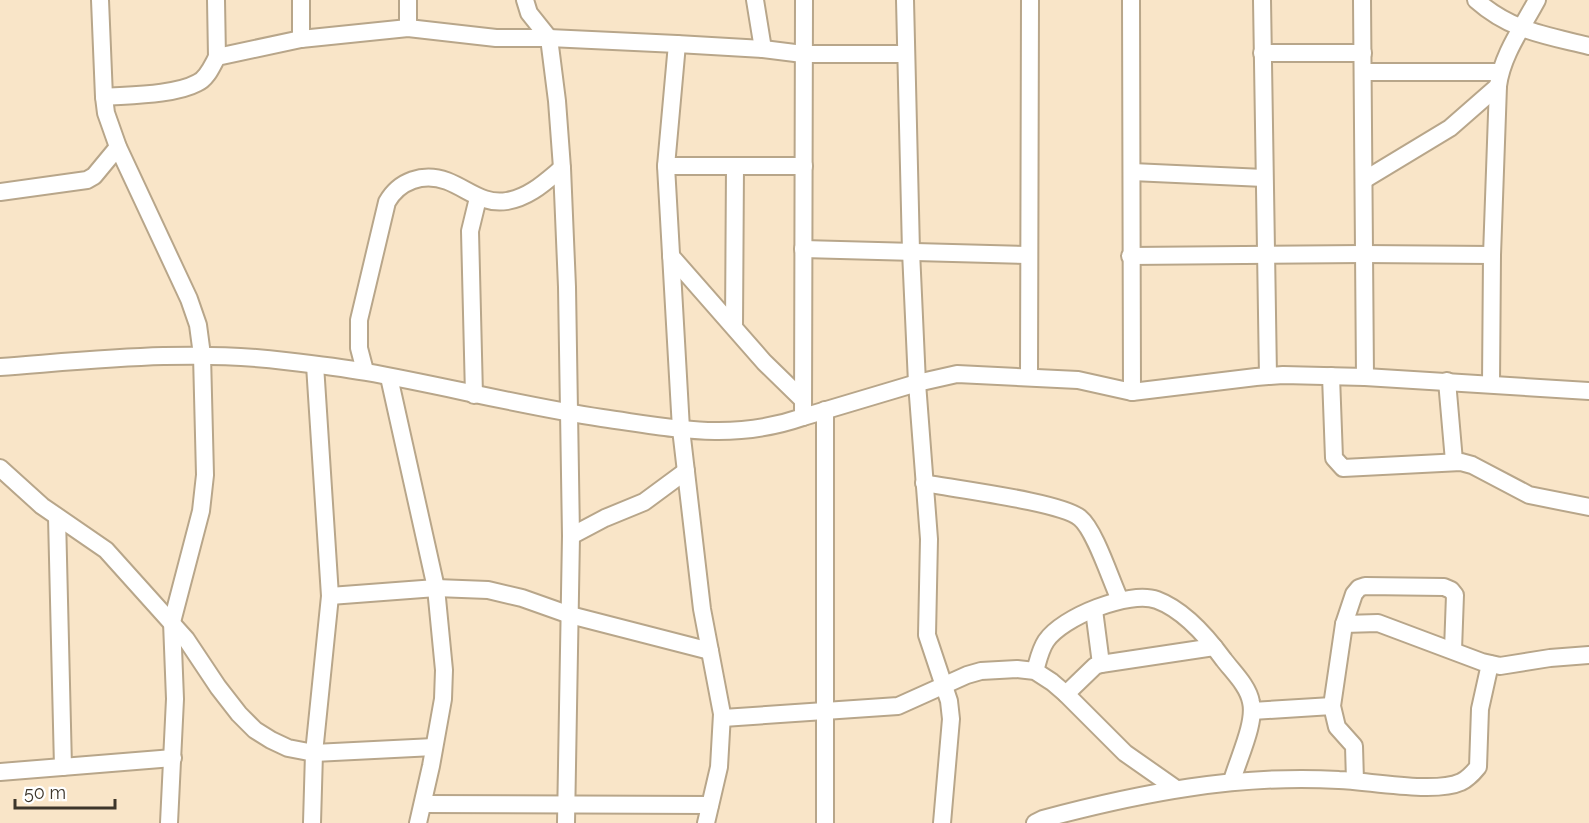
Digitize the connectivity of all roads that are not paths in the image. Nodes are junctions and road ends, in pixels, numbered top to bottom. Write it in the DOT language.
graph roads {
  1 [pos="100,0"];
  2 [pos="216,0"];
  3 [pos="301,0"];
  4 [pos="408,0"];
  5 [pos="525,0"];
  6 [pos="755,0"];
  7 [pos="804,0"];
  8 [pos="905,0"];
  9 [pos="1030,0"];
  10 [pos="1131,0"];
  11 [pos="1262,0"];
  12 [pos="1362,0"];
  13 [pos="1476,0"];
  14 [pos="1537,0"];
  15 [pos="408,28"];
  16 [pos="1521,29"];
  17 [pos="549,38"];
  18 [pos="301,39"];
  19 [pos="677,44"];
  20 [pos="1589,46"];
  21 [pos="763,49"];
  22 [pos="1262,53"];
  23 [pos="1363,53"];
  24 [pos="803,54"];
  25 [pos="906,54"];
  26 [pos="217,57"];
  27 [pos="1363,72"];
  28 [pos="1499,79"];
  29 [pos="104,97"];
  30 [pos="118,147"];
  31 [pos="666,166"];
  32 [pos="735,166"];
  33 [pos="804,166"];
  34 [pos="562,168"];
  35 [pos="1132,172"];
  36 [pos="1264,178"];
  37 [pos="1364,180"];
  38 [pos="0,192"];
  39 [pos="478,198"];
  40 [pos="803,249"];
  41 [pos="911,251"];
  42 [pos="1363,254"];
  43 [pos="671,255"];
  44 [pos="1029,255"];
  45 [pos="1265,255"];
  46 [pos="1492,255"];
  47 [pos="1131,256"];
  48 [pos="734,326"];
  49 [pos="202,355"];
  50 [pos="315,365"];
  51 [pos="0,367"];
  52 [pos="364,371"];
  53 [pos="1029,376"];
  54 [pos="1269,376"];
  55 [pos="1330,376"];
  56 [pos="389,377"];
  57 [pos="1365,377"];
  58 [pos="1447,381"];
  59 [pos="917,383"];
  60 [pos="1491,384"];
  61 [pos="1589,391"];
  62 [pos="1132,392"];
  63 [pos="474,394"];
  64 [pos="803,400"];
  65 [pos="825,410"];
  66 [pos="570,413"];
  67 [pos="802,417"];
  68 [pos="681,429"];
  69 [pos="1454,461"];
  70 [pos="0,468"];
  71 [pos="686,471"];
  72 [pos="924,483"];
  73 [pos="1589,507"];
  74 [pos="57,517"];
  75 [pos="571,536"];
  76 [pos="436,588"];
  77 [pos="330,596"];
  78 [pos="1120,600"];
  79 [pos="1094,609"];
  80 [pos="570,615"];
  81 [pos="172,622"];
  82 [pos="1344,624"];
  83 [pos="1214,647"];
  84 [pos="1453,650"];
  85 [pos="710,651"];
  86 [pos="1589,655"];
  87 [pos="1101,664"];
  88 [pos="1490,664"];
  89 [pos="1035,671"];
  90 [pos="944,686"];
  91 [pos="1066,694"];
  92 [pos="1332,706"];
  93 [pos="825,711"];
  94 [pos="1252,711"];
  95 [pos="723,718"];
  96 [pos="434,747"];
  97 [pos="315,753"];
  98 [pos="173,758"];
  99 [pos="63,767"];
  100 [pos="0,772"];
  101 [pos="1233,781"];
  102 [pos="1354,781"];
  103 [pos="1176,788"];
  104 [pos="565,803"];
  105 [pos="423,804"];
  106 [pos="710,805"];
  107 [pos="170,823"];
  108 [pos="312,823"];
  109 [pos="418,823"];
  110 [pos="566,823"];
  111 [pos="706,823"];
  112 [pos="825,823"];
  113 [pos="942,823"];
  114 [pos="1035,823"];
  1 -- 29 [label="street"];
  2 -- 26 [label="street"];
  3 -- 18 [label="street"];
  4 -- 15 [label="street"];
  5 -- 17 [label="street"];
  6 -- 21 [label="street"];
  7 -- 24 [label="street"];
  8 -- 25 [label="street"];
  9 -- 44 [label="street"];
  10 -- 35 [label="street"];
  11 -- 22 [label="street"];
  12 -- 23 [label="street"];
  13 -- 16 [label="street"];
  14 -- 16 [label="street"];
  15 -- 17 [label="street"];
  15 -- 18 [label="street"];
  16 -- 20 [label="street"];
  16 -- 28 [label="street"];
  17 -- 19 [label="street"];
  17 -- 34 [label="street"];
  18 -- 26 [label="street"];
  19 -- 21 [label="street"];
  19 -- 31 [label="street"];
  21 -- 24 [label="street"];
  22 -- 23 [label="street"];
  22 -- 36 [label="street"];
  23 -- 27 [label="street"];
  24 -- 25 [label="street"];
  24 -- 33 [label="street"];
  25 -- 41 [label="street"];
  26 -- 29 [label="street"];
  27 -- 28 [label="street"];
  27 -- 37 [label="street"];
  28 -- 37 [label="street"];
  28 -- 46 [label="street"];
  29 -- 30 [label="street"];
  30 -- 38 [label="street"];
  30 -- 49 [label="street"];
  31 -- 32 [label="street"];
  31 -- 43 [label="street"];
  32 -- 33 [label="street"];
  32 -- 48 [label="street"];
  33 -- 40 [label="street"];
  34 -- 39 [label="street"];
  34 -- 66 [label="street"];
  35 -- 36 [label="street"];
  35 -- 47 [label="street"];
  36 -- 45 [label="street"];
  37 -- 42 [label="street"];
  39 -- 52 [label="street"];
  39 -- 63 [label="street"];
  40 -- 41 [label="street"];
  40 -- 64 [label="street"];
  41 -- 44 [label="street"];
  41 -- 59 [label="street"];
  42 -- 45 [label="street"];
  42 -- 46 [label="street"];
  42 -- 57 [label="street"];
  43 -- 48 [label="street"];
  43 -- 68 [label="street"];
  44 -- 53 [label="street"];
  45 -- 47 [label="street"];
  45 -- 54 [label="street"];
  46 -- 60 [label="street"];
  47 -- 62 [label="street"];
  48 -- 64 [label="street"];
  49 -- 50 [label="street"];
  49 -- 51 [label="street"];
  49 -- 81 [label="street"];
  50 -- 52 [label="street"];
  50 -- 77 [label="street"];
  52 -- 56 [label="street"];
  53 -- 59 [label="street"];
  53 -- 62 [label="street"];
  54 -- 55 [label="street"];
  54 -- 62 [label="street"];
  55 -- 57 [label="street"];
  55 -- 69 [label="street"];
  56 -- 63 [label="street"];
  56 -- 76 [label="street"];
  57 -- 58 [label="street"];
  58 -- 60 [label="street"];
  58 -- 69 [label="street"];
  59 -- 65 [label="street"];
  59 -- 72 [label="street"];
  60 -- 61 [label="street"];
  63 -- 66 [label="street"];
  64 -- 67 [label="street"];
  65 -- 67 [label="street"];
  65 -- 93 [label="street"];
  66 -- 68 [label="street"];
  66 -- 75 [label="street"];
  67 -- 68 [label="street"];
  68 -- 71 [label="street"];
  69 -- 73 [label="street"];
  70 -- 74 [label="street"];
  71 -- 75 [label="street"];
  71 -- 85 [label="street"];
  72 -- 78 [label="street"];
  72 -- 90 [label="street"];
  74 -- 81 [label="street"];
  74 -- 99 [label="street"];
  75 -- 80 [label="street"];
  76 -- 77 [label="street"];
  76 -- 80 [label="street"];
  76 -- 96 [label="street"];
  77 -- 97 [label="street"];
  78 -- 79 [label="street"];
  78 -- 83 [label="street"];
  79 -- 87 [label="street"];
  79 -- 89 [label="street"];
  80 -- 85 [label="street"];
  80 -- 104 [label="street"];
  81 -- 97 [label="street"];
  81 -- 98 [label="street"];
  82 -- 84 [label="street"];
  82 -- 84 [label="street"];
  82 -- 92 [label="street"];
  83 -- 87 [label="street"];
  83 -- 94 [label="street"];
  84 -- 88 [label="street"];
  85 -- 95 [label="street"];
  86 -- 88 [label="street"];
  87 -- 91 [label="street"];
  88 -- 102 [label="street"];
  89 -- 90 [label="street"];
  89 -- 91 [label="street"];
  90 -- 93 [label="street"];
  90 -- 113 [label="street"];
  91 -- 103 [label="street"];
  92 -- 94 [label="street"];
  92 -- 102 [label="street"];
  93 -- 95 [label="street"];
  93 -- 112 [label="street"];
  94 -- 101 [label="street"];
  95 -- 106 [label="street"];
  96 -- 97 [label="street"];
  96 -- 105 [label="street"];
  97 -- 108 [label="street"];
  98 -- 99 [label="street"];
  98 -- 107 [label="street"];
  99 -- 100 [label="street"];
  101 -- 102 [label="street"];
  101 -- 103 [label="street"];
  103 -- 114 [label="street"];
  104 -- 105 [label="street"];
  104 -- 106 [label="street"];
  104 -- 110 [label="street"];
  105 -- 109 [label="street"];
  106 -- 111 [label="street"];
}
